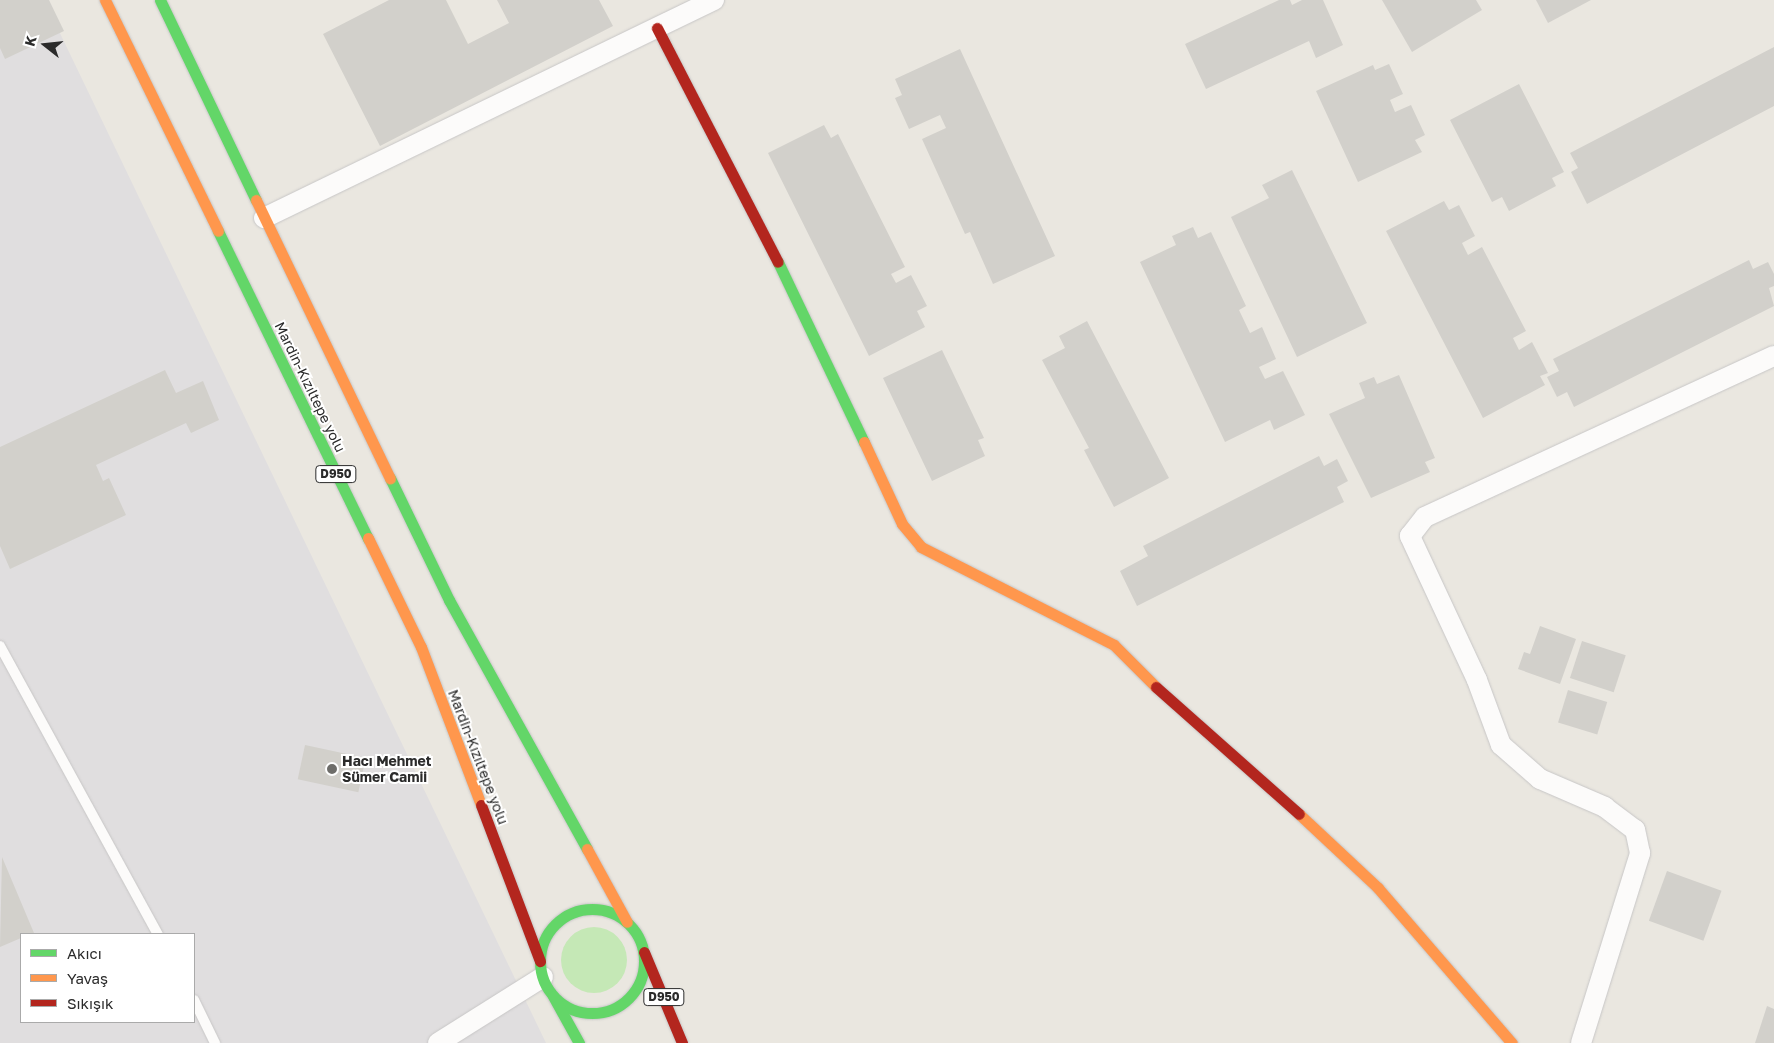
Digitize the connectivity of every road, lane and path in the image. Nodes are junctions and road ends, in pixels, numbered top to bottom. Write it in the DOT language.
graph roads {
  1 [pos="105,0"];
  2 [pos="160,0"];
  3 [pos="714,0"];
  4 [pos="657,28"];
  5 [pos="264,218"];
  6 [pos="1774,356"];
  7 [pos="0,646"];
  8 [pos="627,922"];
  9 [pos="157,933"];
  10 [pos="644,952"];
  11 [pos="545,977"];
  12 [pos="195,1002"];
  13 [pos="215,1043"];
  14 [pos="438,1043"];
  15 [pos="579,1043"];
  16 [pos="682,1043"];
  17 [pos="1512,1043"];
  18 [pos="1582,1043"];
  1 -- 11 [label="main road, Mardin-Kızıltepe yolu / D950"];
  2 -- 5 [label="main road"];
  3 -- 4 [label="street"];
  4 -- 5 [label="street"];
  4 -- 17 [label="main road"];
  5 -- 8 [label="main road"];
  6 -- 18 [label="street"];
  7 -- 9 [label="lane"];
  8 -- 10 [label="main road"];
  8 -- 11 [label="main road"];
  10 -- 11 [label="main road"];
  10 -- 16 [label="main road, D950"];
  11 -- 14 [label="street"];
  11 -- 15 [label="main road, Mardin-Kızıltepe yolu / D950"];
  12 -- 13 [label="lane"];
}
